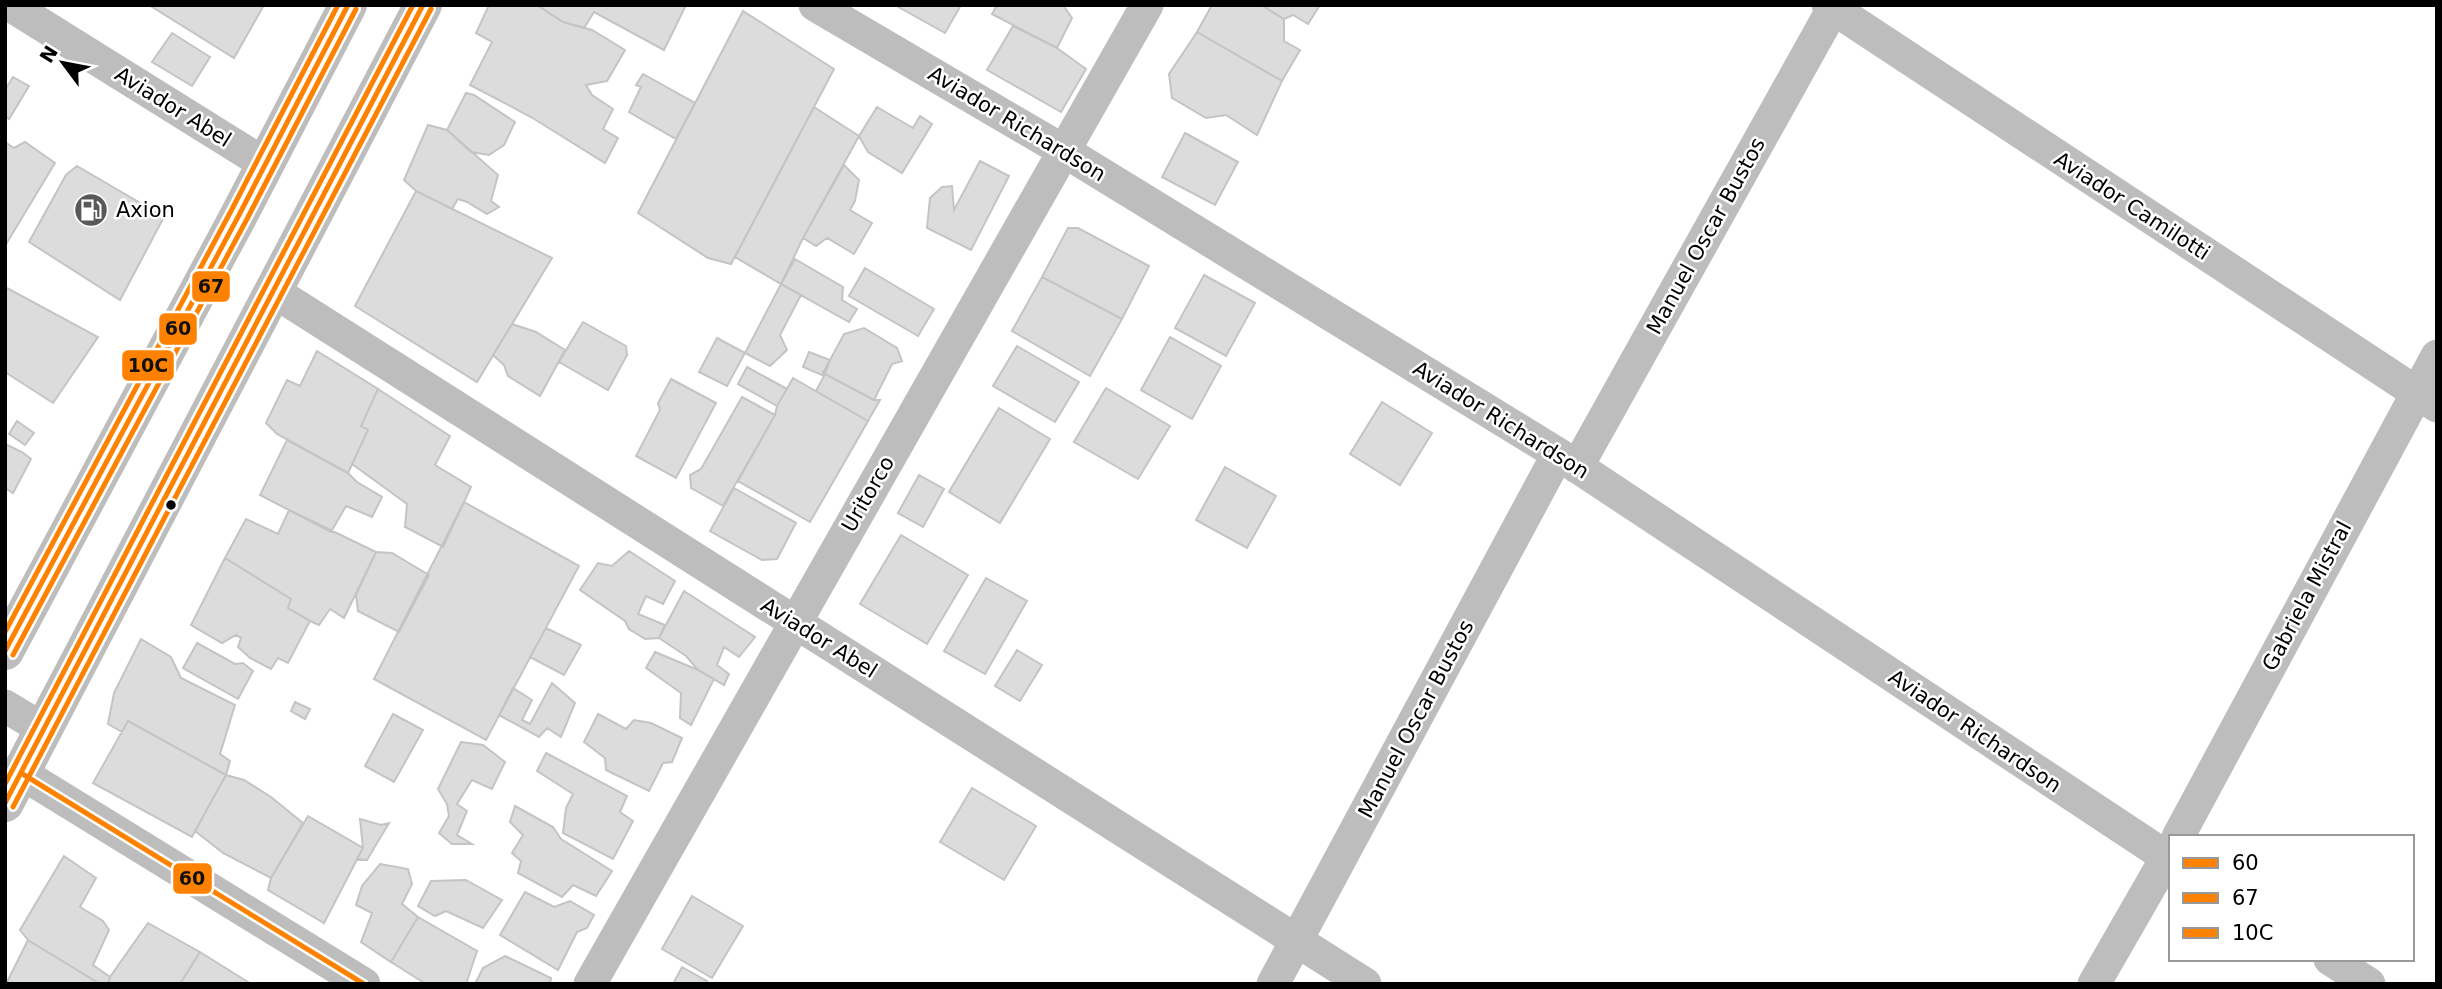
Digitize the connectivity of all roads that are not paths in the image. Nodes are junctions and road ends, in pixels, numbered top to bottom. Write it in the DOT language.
graph roads {
  1 [pos="10,5"];
  2 [pos="348,5"];
  3 [pos="815,5"];
  4 [pos="1147,5"];
  5 [pos="1832,6"];
  6 [pos="419,11"];
  7 [pos="1064,151"];
  8 [pos="265,164"];
  9 [pos="273,291"];
  10 [pos="2437,356"];
  11 [pos="2426,399"];
  12 [pos="1567,461"];
  13 [pos="795,623"];
  14 [pos="5,651"];
  15 [pos="5,706"];
  16 [pos="43,729"];
  17 [pos="13,788"];
  18 [pos="2181,835"];
  19 [pos="2169,849"];
  20 [pos="2169,856"];
  21 [pos="1298,941"];
  22 [pos="2333,961"];
  23 [pos="364,984"];
  24 [pos="590,984"];
  25 [pos="1273,984"];
  26 [pos="1365,984"];
  27 [pos="2094,984"];
  28 [pos="2369,984"];
  1 -- 8 [label="street, Aviador Abel"];
  2 -- 8 [label="main road"];
  3 -- 7 [label="street, Aviador Richardson"];
  4 -- 7 [label="street, Uritorco"];
  5 -- 11 [label="street, Aviador Camilotti"];
  5 -- 12 [label="street, Manuel Oscar Bustos"];
  6 -- 9 [label="main road"];
  7 -- 12 [label="street, Aviador Richardson"];
  7 -- 13 [label="street, Uritorco"];
  8 -- 14 [label="main road"];
  9 -- 13 [label="street, Aviador Abel"];
  9 -- 16 [label="main road"];
  10 -- 11 [label="street, Gabriela Mistral"];
  11 -- 18 [label="street, Gabriela Mistral"];
  12 -- 19 [label="street, Aviador Richardson"];
  12 -- 21 [label="street, Manuel Oscar Bustos"];
  13 -- 21 [label="street, Aviador Abel"];
  13 -- 24 [label="street, Uritorco"];
  15 -- 16 [label="street"];
  16 -- 17 [label="main road"];
  17 -- 23 [label="street"];
  20 -- 27 [label="street, Gabriela Mistral"];
  21 -- 25 [label="street, Manuel Oscar Bustos"];
  21 -- 26 [label="street, Aviador Abel"];
  22 -- 28 [label="street"];
}
